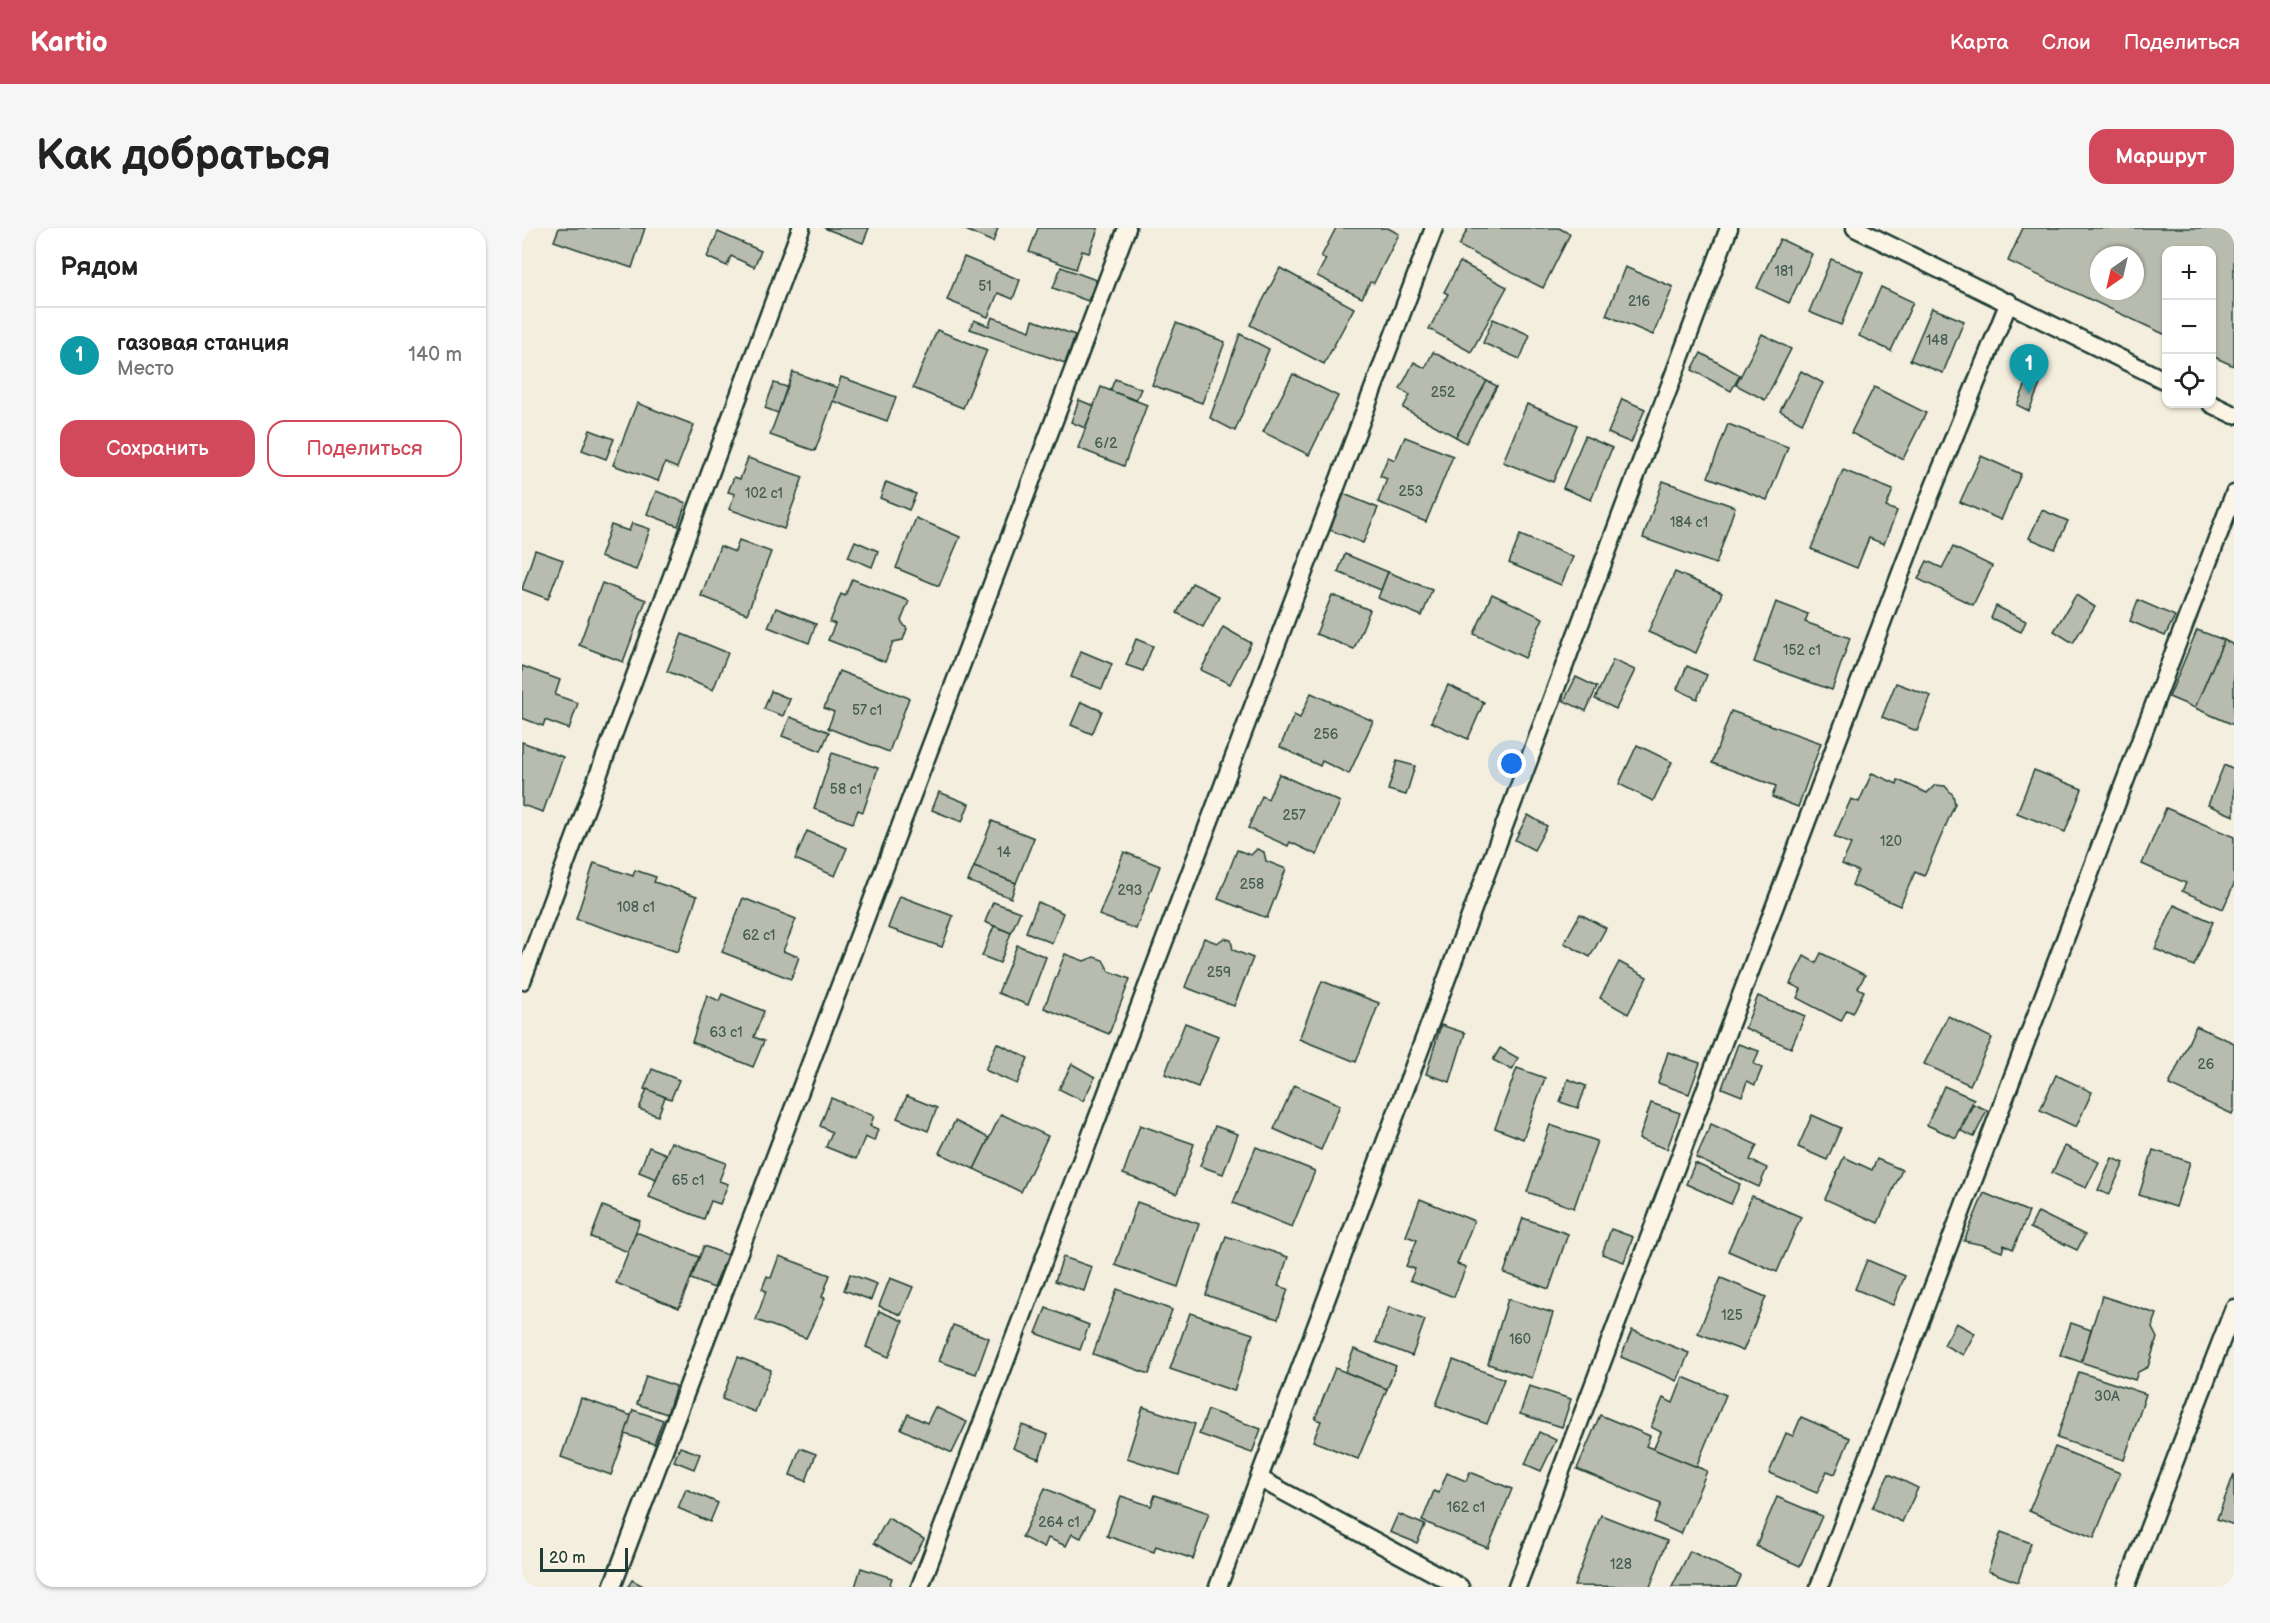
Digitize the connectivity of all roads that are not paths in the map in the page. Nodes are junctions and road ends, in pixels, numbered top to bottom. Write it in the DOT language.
graph roads {
  1 [pos="801,228"];
  2 [pos="1128,228"];
  3 [pos="1434,228"];
  4 [pos="1729,228"];
  5 [pos="1855,228"];
  6 [pos="2008,302"];
  7 [pos="2162,379"];
  8 [pos="2216,406"];
  9 [pos="2234,415"];
  10 [pos="2234,494"];
  11 [pos="522,981"];
  12 [pos="2234,1308"];
  13 [pos="1260,1479"];
  14 [pos="612,1587"];
  15 [pos="920,1587"];
  16 [pos="1218,1587"];
  17 [pos="1460,1587"];
  18 [pos="1517,1587"];
  19 [pos="1819,1587"];
  20 [pos="2126,1587"];
  1 -- 11 [label="lane"];
  2 -- 14 [label="lane"];
  3 -- 15 [label="lane"];
  4 -- 13 [label="lane"];
  5 -- 6 [label="lane"];
  6 -- 7 [label="lane"];
  6 -- 18 [label="lane"];
  8 -- 9 [label="lane"];
  10 -- 19 [label="lane"];
  12 -- 20 [label="lane"];
  13 -- 16 [label="lane"];
  13 -- 17 [label="lane"];
}
